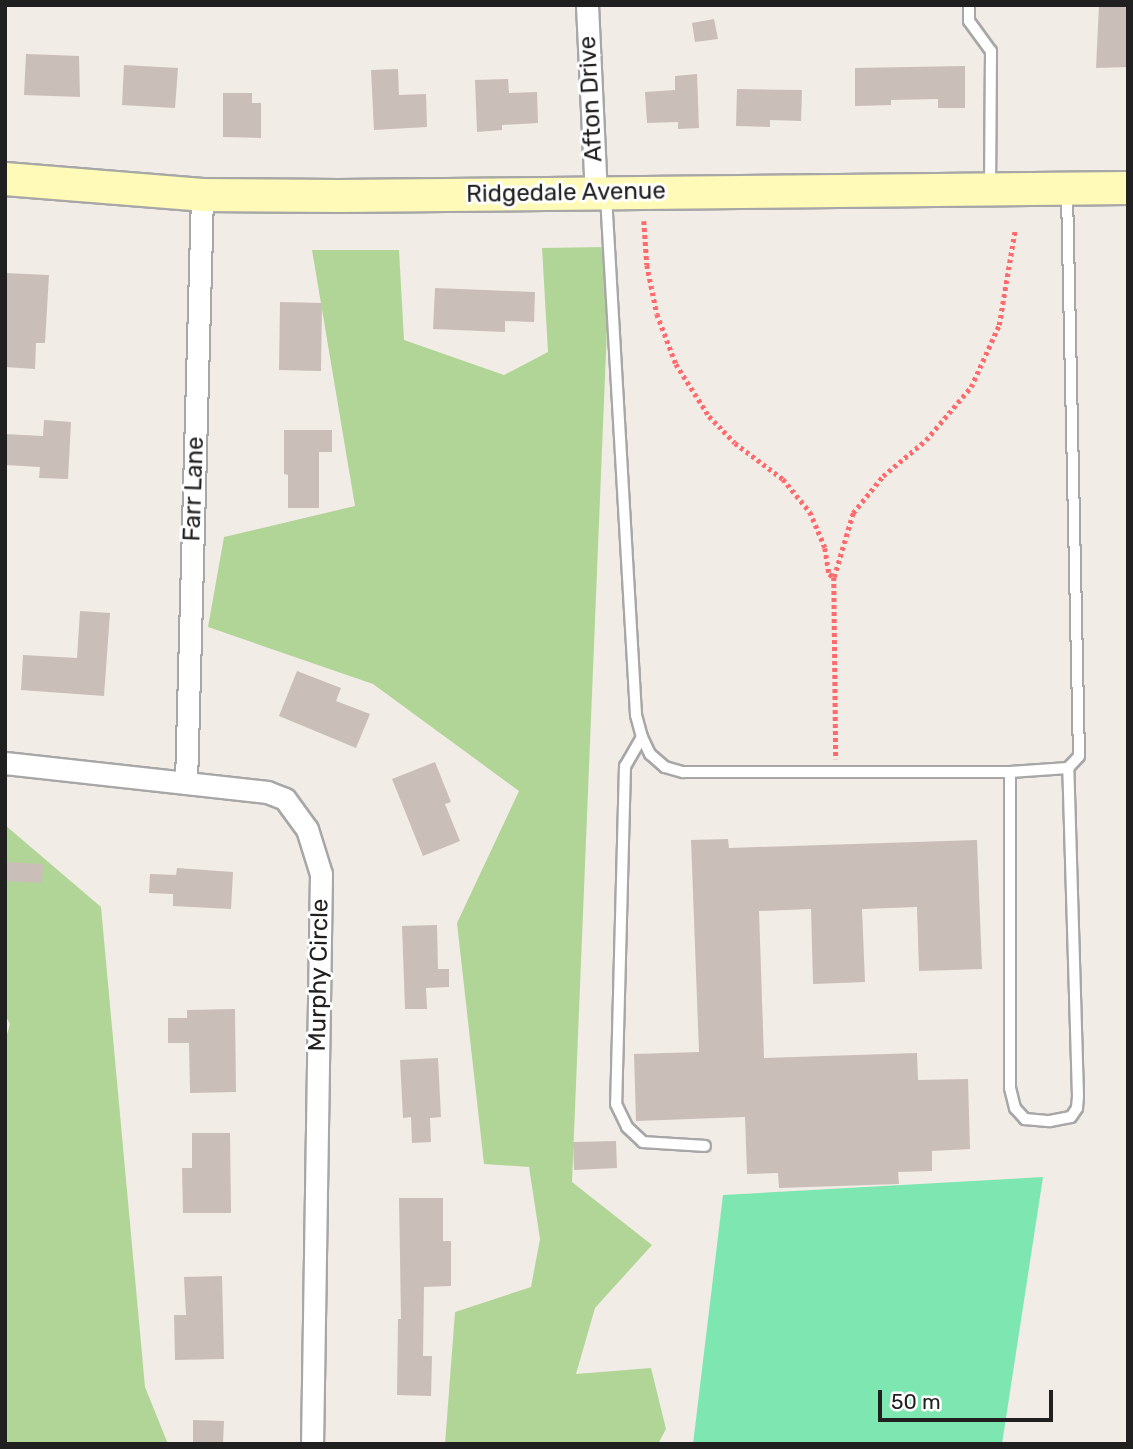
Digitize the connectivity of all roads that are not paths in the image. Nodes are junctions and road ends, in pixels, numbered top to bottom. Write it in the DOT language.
graph roads {
  1 [pos="587,5"];
  2 [pos="969,5"];
  3 [pos="5,179"];
  4 [pos="1067,188"];
  5 [pos="1128,188"];
  6 [pos="990,189"];
  7 [pos="601,193"];
  8 [pos="202,195"];
  9 [pos="642,737"];
  10 [pos="5,763"];
  11 [pos="1068,768"];
  12 [pos="1010,772"];
  13 [pos="186,783"];
  14 [pos="705,1146"];
  15 [pos="312,1444"];
  1 -- 7 [label="street, Afton Drive"];
  2 -- 6 [label="lane"];
  3 -- 8 [label="main road, Ridgedale Avenue"];
  4 -- 5 [label="main road, Ridgedale Avenue"];
  4 -- 6 [label="main road, Ridgedale Avenue"];
  4 -- 11 [label="lane"];
  6 -- 7 [label="main road, Ridgedale Avenue"];
  7 -- 8 [label="main road, Ridgedale Avenue"];
  7 -- 9 [label="lane"];
  8 -- 13 [label="street, Farr Lane"];
  9 -- 12 [label="lane"];
  9 -- 14 [label="lane"];
  10 -- 13 [label="street, Murphy Circle"];
  11 -- 12 [label="lane"];
  11 -- 12 [label="lane"];
  13 -- 15 [label="street, Murphy Circle"];
}
